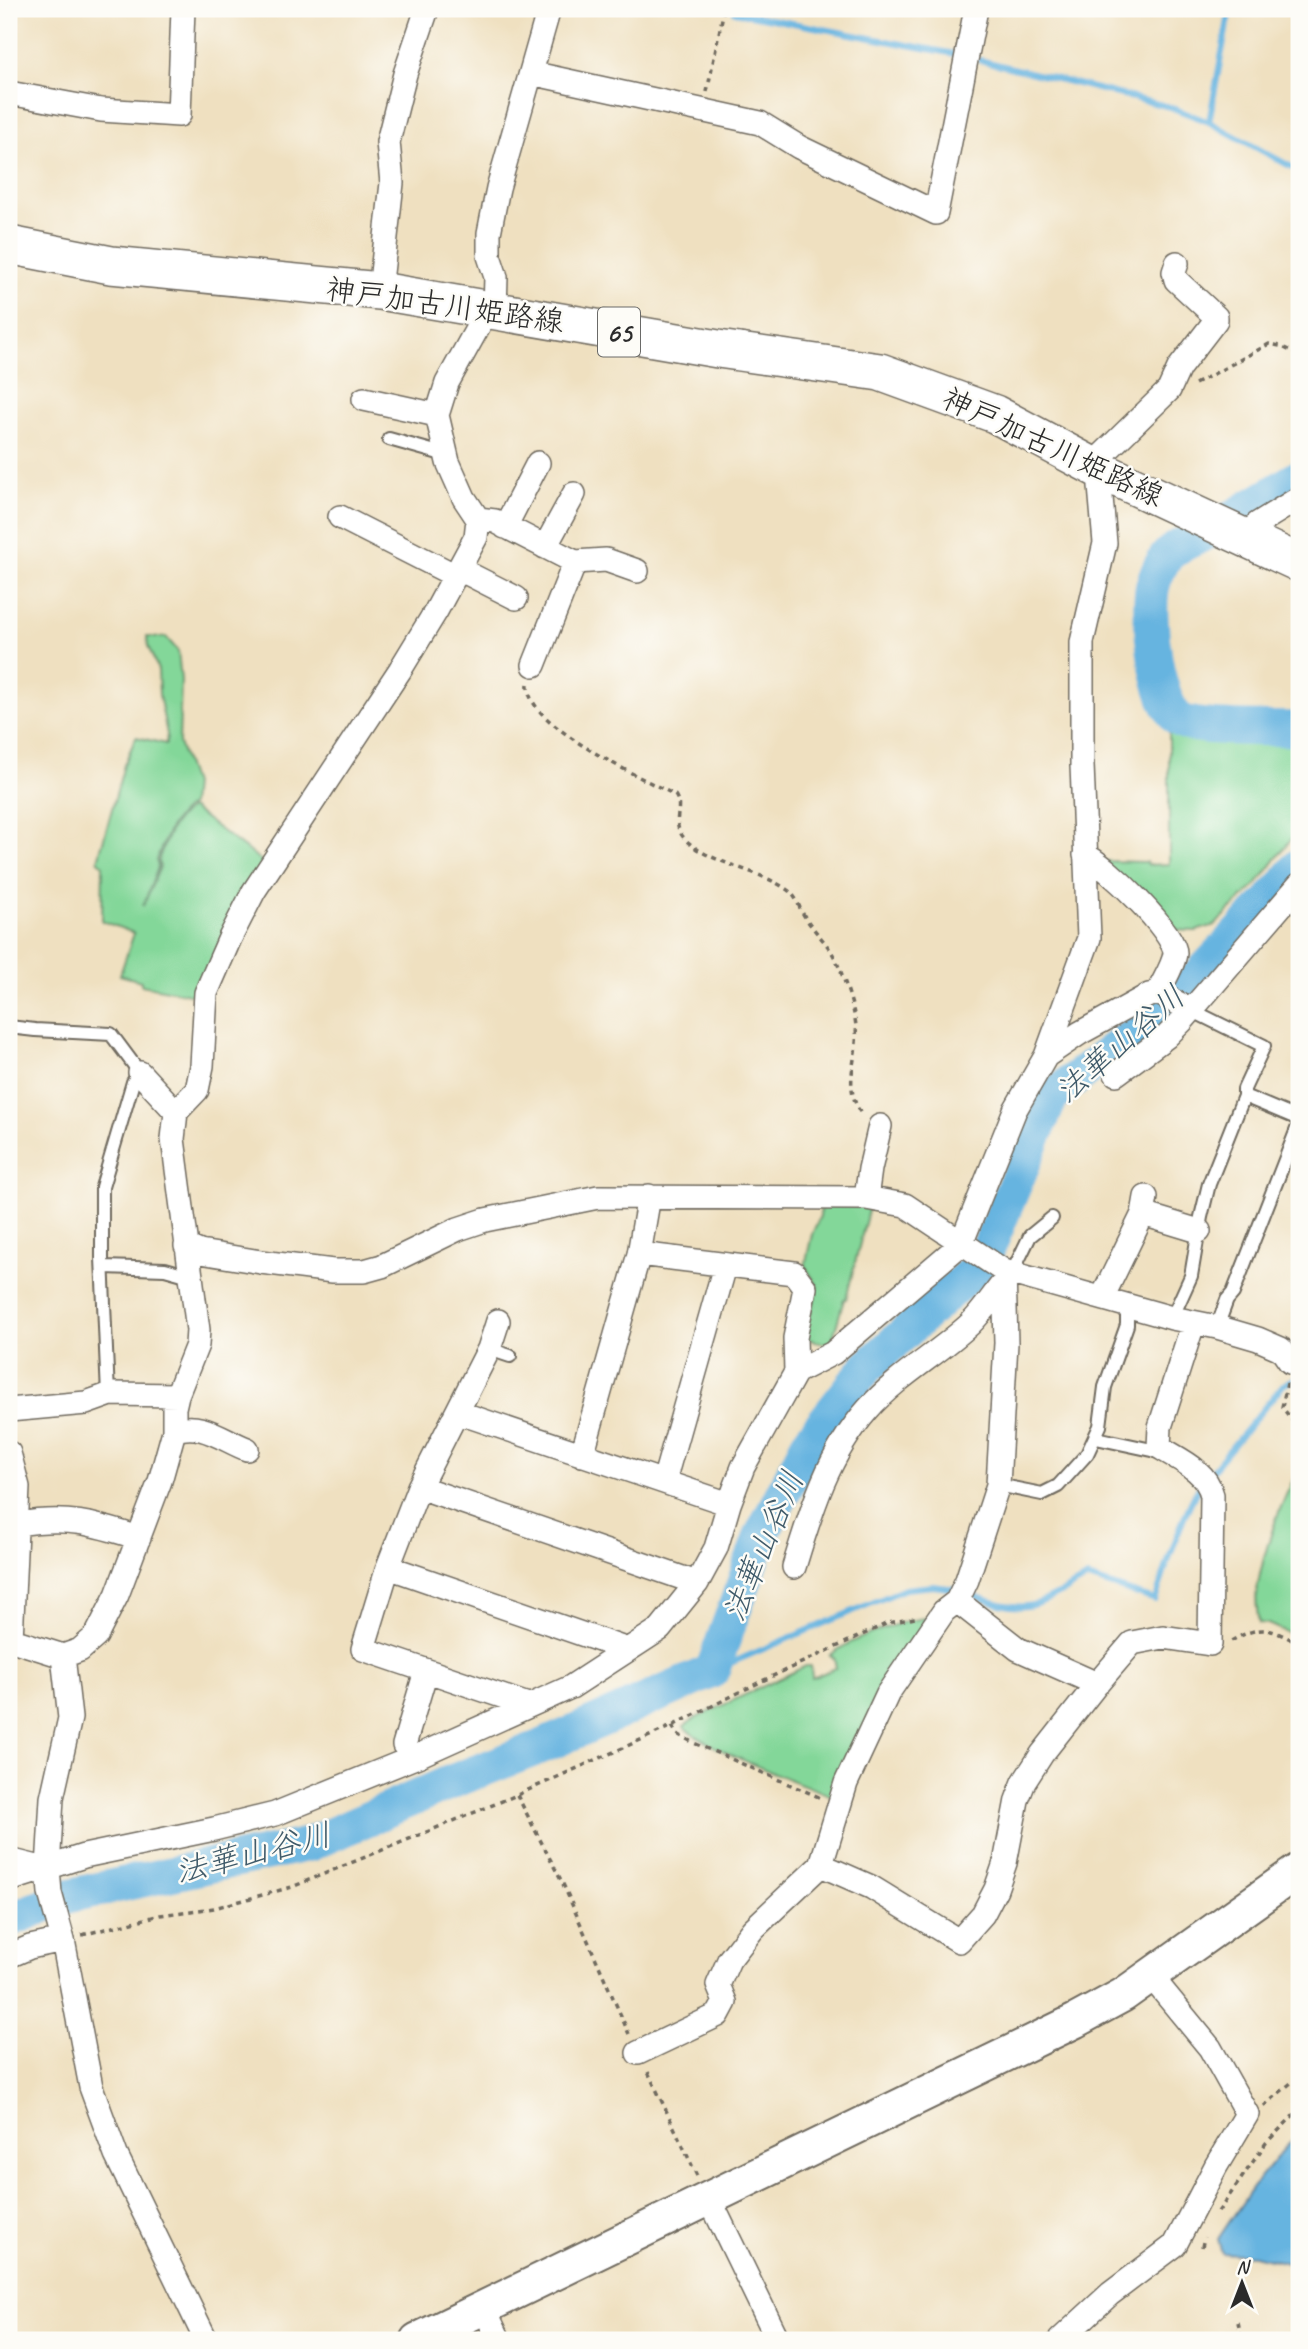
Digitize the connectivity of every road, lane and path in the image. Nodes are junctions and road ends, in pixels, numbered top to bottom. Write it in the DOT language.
graph roads {
  1 [pos="183,9"];
  2 [pos="426,9"];
  3 [pos="550,9"];
  4 [pos="724,9"];
  5 [pos="976,9"];
  6 [pos="531,73"];
  7 [pos="9,93"];
  8 [pos="704,111"];
  9 [pos="9,245"];
  10 [pos="1177,263"];
  11 [pos="380,291"];
  12 [pos="491,310"];
  13 [pos="1299,355"];
  14 [pos="1172,383"];
  15 [pos="365,399"];
  16 [pos="437,415"];
  17 [pos="389,439"];
  18 [pos="446,456"];
  19 [pos="538,463"];
  20 [pos="1098,468"];
  21 [pos="573,494"];
  22 [pos="1299,498"];
  23 [pos="340,517"];
  24 [pos="478,519"];
  25 [pos="505,527"];
  26 [pos="1226,528"];
  27 [pos="545,547"];
  28 [pos="575,562"];
  29 [pos="1299,564"];
  30 [pos="637,571"];
  31 [pos="457,573"];
  32 [pos="516,598"];
  33 [pos="534,665"];
  34 [pos="1085,855"];
  35 [pos="1299,885"];
  36 [pos="1158,993"];
  37 [pos="1191,1010"];
  38 [pos="9,1027"];
  39 [pos="1046,1056"];
  40 [pos="140,1073"];
  41 [pos="1116,1074"];
  42 [pos="1244,1096"];
  43 [pos="176,1112"];
  44 [pos="1299,1122"];
  45 [pos="879,1128"];
  46 [pos="649,1196"];
  47 [pos="866,1198"];
  48 [pos="1052,1218"];
  49 [pos="1199,1231"];
  50 [pos="961,1244"];
  51 [pos="186,1247"];
  52 [pos="639,1254"];
  53 [pos="725,1266"];
  54 [pos="104,1267"];
  55 [pos="1007,1275"];
  56 [pos="190,1276"];
  57 [pos="1102,1298"];
  58 [pos="1127,1305"];
  59 [pos="499,1321"];
  60 [pos="1183,1321"];
  61 [pos="1217,1327"];
  62 [pos="1299,1357"];
  63 [pos="796,1372"];
  64 [pos="1287,1387"];
  65 [pos="108,1395"];
  66 [pos="177,1395"];
  67 [pos="9,1410"];
  68 [pos="457,1412"];
  69 [pos="1299,1429"];
  70 [pos="174,1431"];
  71 [pos="1096,1438"];
  72 [pos="1159,1447"];
  73 [pos="247,1449"];
  74 [pos="9,1453"];
  75 [pos="582,1455"];
  76 [pos="12,1480"];
  77 [pos="664,1481"];
  78 [pos="998,1485"];
  79 [pos="419,1487"];
  80 [pos="729,1503"];
  81 [pos="18,1524"];
  82 [pos="139,1538"];
  83 [pos="388,1567"];
  84 [pos="794,1567"];
  85 [pos="697,1583"];
  86 [pos="951,1606"];
  87 [pos="10,1639"];
  88 [pos="1210,1644"];
  89 [pos="1299,1644"];
  90 [pos="628,1650"];
  91 [pos="63,1656"];
  92 [pos="1299,1656"];
  93 [pos="1299,1665"];
  94 [pos="426,1671"];
  95 [pos="1097,1684"];
  96 [pos="528,1705"];
  97 [pos="673,1726"];
  98 [pos="404,1745"];
  99 [pos="517,1795"];
  100 [pos="839,1806"];
  101 [pos="9,1860"];
  102 [pos="821,1865"];
  103 [pos="48,1869"];
  104 [pos="1299,1870"];
  105 [pos="9,1880"];
  106 [pos="63,1940"];
  107 [pos="9,1956"];
  108 [pos="1150,1975"];
  109 [pos="638,2053"];
  110 [pos="1299,2076"];
  111 [pos="1299,2110"];
  112 [pos="1247,2113"];
  113 [pos="709,2198"];
  114 [pos="1216,2215"];
  115 [pos="1205,2233"];
  116 [pos="1202,2247"];
  117 [pos="484,2308"];
  118 [pos="1238,2322"];
  119 [pos="206,2340"];
  120 [pos="417,2340"];
  121 [pos="499,2340"];
  122 [pos="778,2340"];
  123 [pos="1060,2340"];
  124 [pos="1241,2340"];
  1 -- 7 [label="street"];
  2 -- 11 [label="street"];
  3 -- 6 [label="street"];
  4 -- 8 [label="path"];
  5 -- 8 [label="street"];
  6 -- 8 [label="street"];
  6 -- 12 [label="street"];
  9 -- 11 [label="main road, 神戸加古川姫路線 / 65"];
  10 -- 14 [label="street"];
  11 -- 12 [label="main road, 神戸加古川姫路線 / 65"];
  12 -- 16 [label="street"];
  12 -- 20 [label="main road, 神戸加古川姫路線 / 65"];
  13 -- 14 [label="path"];
  14 -- 20 [label="street"];
  15 -- 16 [label="street"];
  16 -- 18 [label="street"];
  17 -- 18 [label="lane"];
  18 -- 24 [label="street"];
  19 -- 25 [label="street"];
  20 -- 26 [label="main road, 神戸加古川姫路線 / 65"];
  20 -- 34 [label="street"];
  21 -- 27 [label="street"];
  22 -- 26 [label="street"];
  23 -- 31 [label="street"];
  24 -- 25 [label="street"];
  24 -- 31 [label="street"];
  25 -- 27 [label="street"];
  26 -- 29 [label="main road, 神戸加古川姫路線 / 65"];
  27 -- 28 [label="street"];
  28 -- 30 [label="street"];
  28 -- 33 [label="street"];
  31 -- 32 [label="street"];
  31 -- 43 [label="street"];
  33 -- 45 [label="path"];
  34 -- 36 [label="street"];
  34 -- 39 [label="street"];
  35 -- 37 [label="street"];
  36 -- 37 [label="street"];
  36 -- 39 [label="street"];
  37 -- 41 [label="street"];
  37 -- 42 [label="lane"];
  38 -- 40 [label="lane"];
  39 -- 50 [label="street"];
  40 -- 43 [label="street"];
  40 -- 54 [label="lane"];
  42 -- 44 [label="lane"];
  42 -- 49 [label="lane"];
  43 -- 51 [label="street"];
  44 -- 61 [label="lane"];
  45 -- 47 [label="street"];
  46 -- 47 [label="street"];
  46 -- 51 [label="street"];
  46 -- 52 [label="street"];
  47 -- 50 [label="street"];
  48 -- 55 [label="lane"];
  49 -- 57 [label="street"];
  49 -- 60 [label="lane"];
  50 -- 55 [label="street"];
  50 -- 63 [label="street"];
  51 -- 56 [label="street"];
  52 -- 53 [label="street"];
  52 -- 75 [label="street"];
  53 -- 63 [label="street"];
  53 -- 77 [label="street"];
  54 -- 56 [label="lane"];
  54 -- 65 [label="lane"];
  55 -- 57 [label="street"];
  55 -- 78 [label="street"];
  55 -- 84 [label="street"];
  56 -- 66 [label="street"];
  57 -- 58 [label="street"];
  58 -- 60 [label="street"];
  58 -- 71 [label="lane"];
  59 -- 68 [label="street"];
  60 -- 61 [label="street"];
  60 -- 72 [label="street"];
  61 -- 62 [label="street"];
  63 -- 80 [label="street"];
  64 -- 69 [label="path"];
  65 -- 66 [label="street"];
  65 -- 67 [label="street"];
  66 -- 70 [label="street"];
  68 -- 75 [label="street"];
  68 -- 79 [label="street"];
  70 -- 73 [label="street"];
  70 -- 82 [label="street"];
  71 -- 72 [label="lane"];
  71 -- 78 [label="lane"];
  72 -- 88 [label="street"];
  74 -- 76 [label="street"];
  75 -- 77 [label="street"];
  76 -- 81 [label="street"];
  77 -- 80 [label="street"];
  78 -- 86 [label="street"];
  79 -- 83 [label="street"];
  79 -- 85 [label="street"];
  80 -- 85 [label="street"];
  81 -- 82 [label="street"];
  81 -- 87 [label="street"];
  82 -- 91 [label="street"];
  83 -- 90 [label="street"];
  83 -- 94 [label="street"];
  85 -- 90 [label="street"];
  86 -- 95 [label="street"];
  86 -- 97 [label="path"];
  86 -- 100 [label="street"];
  87 -- 91 [label="street"];
  88 -- 89 [label="path"];
  88 -- 95 [label="street"];
  90 -- 96 [label="street"];
  91 -- 103 [label="street"];
  92 -- 93 [label="path"];
  94 -- 96 [label="street"];
  94 -- 98 [label="street"];
  95 -- 102 [label="street"];
  96 -- 103 [label="street"];
  97 -- 99 [label="path"];
  97 -- 100 [label="path"];
  99 -- 106 [label="path"];
  99 -- 109 [label="path"];
  100 -- 102 [label="street"];
  101 -- 103 [label="street"];
  102 -- 109 [label="street"];
  103 -- 105 [label="street"];
  103 -- 106 [label="street"];
  104 -- 108 [label="street"];
  106 -- 107 [label="street"];
  106 -- 119 [label="street"];
  108 -- 112 [label="street"];
  108 -- 113 [label="street"];
  109 -- 113 [label="path"];
  110 -- 112 [label="path"];
  111 -- 114 [label="path"];
  112 -- 123 [label="street"];
  113 -- 117 [label="street"];
  113 -- 122 [label="street"];
  115 -- 116 [label="path"];
  117 -- 120 [label="street"];
  117 -- 121 [label="street"];
  118 -- 124 [label="path"];
}
